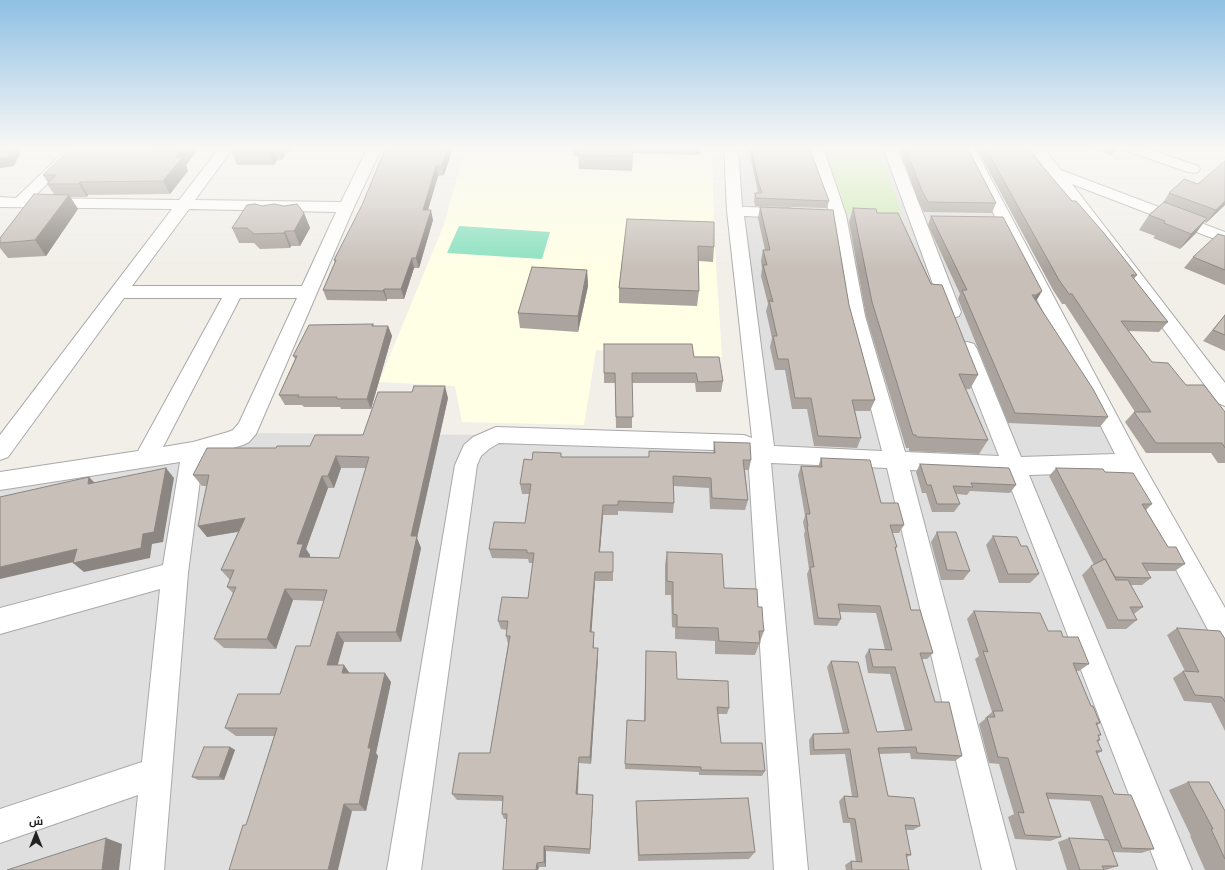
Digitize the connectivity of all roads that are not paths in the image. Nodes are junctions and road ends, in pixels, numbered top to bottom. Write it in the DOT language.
graph roads {
  1 [pos="35,188"];
  2 [pos="196,188"];
  3 [pos="355,188"];
  4 [pos="734,188"];
  5 [pos="829,188"];
  6 [pos="904,188"];
  7 [pos="984,188"];
  8 [pos="1067,188"];
  9 [pos="1094,188"];
  10 [pos="0,202"];
  11 [pos="20,202"];
  12 [pos="183,205"];
  13 [pos="346,207"];
  14 [pos="735,211"];
  15 [pos="800,213"];
  16 [pos="1225,238"];
  17 [pos="118,292"];
  18 [pos="234,292"];
  19 [pos="308,292"];
  20 [pos="1225,398"];
  21 [pos="762,449"];
  22 [pos="0,451"];
  23 [pos="193,451"];
  24 [pos="145,459"];
  25 [pos="896,460"];
  26 [pos="1131,462"];
  27 [pos="1012,466"];
  28 [pos="0,481"];
  29 [pos="175,573"];
  30 [pos="0,621"];
  31 [pos="1225,634"];
  32 [pos="156,773"];
  33 [pos="0,826"];
  34 [pos="146,870"];
  35 [pos="404,870"];
  36 [pos="791,870"];
  37 [pos="999,870"];
  38 [pos="1175,870"];
  1 -- 11 [label="street"];
  2 -- 12 [label="street"];
  3 -- 13 [label="street"];
  4 -- 14 [label="street"];
  5 -- 25 [label="street"];
  6 -- 27 [label="street"];
  7 -- 26 [label="street"];
  8 -- 20 [label="street"];
  9 -- 16 [label="street"];
  10 -- 11 [label="street"];
  11 -- 12 [label="street"];
  12 -- 13 [label="street"];
  12 -- 17 [label="street"];
  13 -- 19 [label="street"];
  14 -- 15 [label="street"];
  14 -- 21 [label="street"];
  17 -- 18 [label="street"];
  17 -- 22 [label="street"];
  18 -- 19 [label="street"];
  18 -- 24 [label="street"];
  19 -- 23 [label="street"];
  21 -- 25 [label="street"];
  21 -- 35 [label="street"];
  21 -- 36 [label="street"];
  23 -- 24 [label="street"];
  23 -- 29 [label="street"];
  24 -- 28 [label="street"];
  25 -- 27 [label="street"];
  25 -- 37 [label="street"];
  26 -- 27 [label="street"];
  26 -- 31 [label="street"];
  27 -- 38 [label="street"];
  29 -- 30 [label="street"];
  29 -- 32 [label="street"];
  32 -- 33 [label="street"];
  32 -- 34 [label="street"];
}
